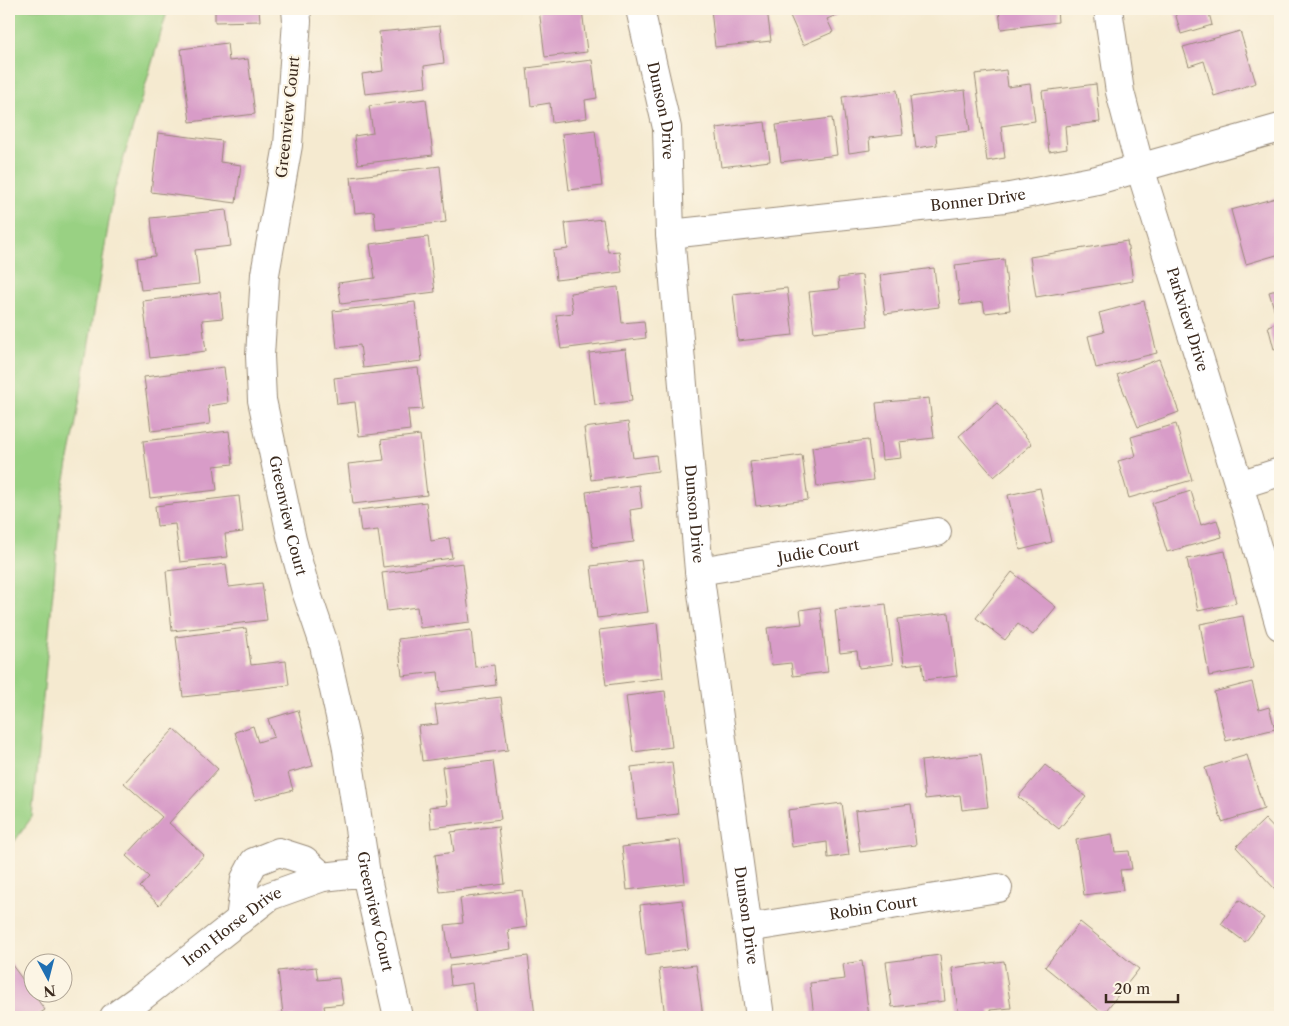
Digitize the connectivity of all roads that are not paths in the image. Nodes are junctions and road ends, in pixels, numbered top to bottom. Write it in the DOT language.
graph roads {
  1 [pos="296,9"];
  2 [pos="640,9"];
  3 [pos="1108,9"];
  4 [pos="1280,128"];
  5 [pos="1140,168"];
  6 [pos="670,234"];
  7 [pos="1280,472"];
  8 [pos="1239,485"];
  9 [pos="937,532"];
  10 [pos="700,571"];
  11 [pos="1280,626"];
  12 [pos="366,874"];
  13 [pos="324,877"];
  14 [pos="998,888"];
  15 [pos="240,920"];
  16 [pos="747,928"];
  17 [pos="114,1017"];
  18 [pos="398,1017"];
  19 [pos="760,1017"];
  1 -- 12 [label="street, Greenview Court"];
  2 -- 6 [label="street, Dunson Drive"];
  3 -- 5 [label="street, Parkview Drive"];
  4 -- 5 [label="street, Bonner Drive"];
  5 -- 6 [label="street, Bonner Drive"];
  5 -- 8 [label="street, Parkview Drive"];
  6 -- 10 [label="street, Dunson Drive"];
  7 -- 8 [label="street"];
  8 -- 11 [label="street, Parkview Drive"];
  9 -- 10 [label="street, Judie Court"];
  10 -- 16 [label="street, Dunson Drive"];
  12 -- 13 [label="street, Iron Horse Drive"];
  12 -- 18 [label="street, Greenview Court"];
  13 -- 15 [label="street, Iron Horse Drive"];
  13 -- 15 [label="street"];
  14 -- 16 [label="street, Robin Court"];
  15 -- 17 [label="street, Iron Horse Drive"];
  16 -- 19 [label="street, Dunson Drive"];
}
